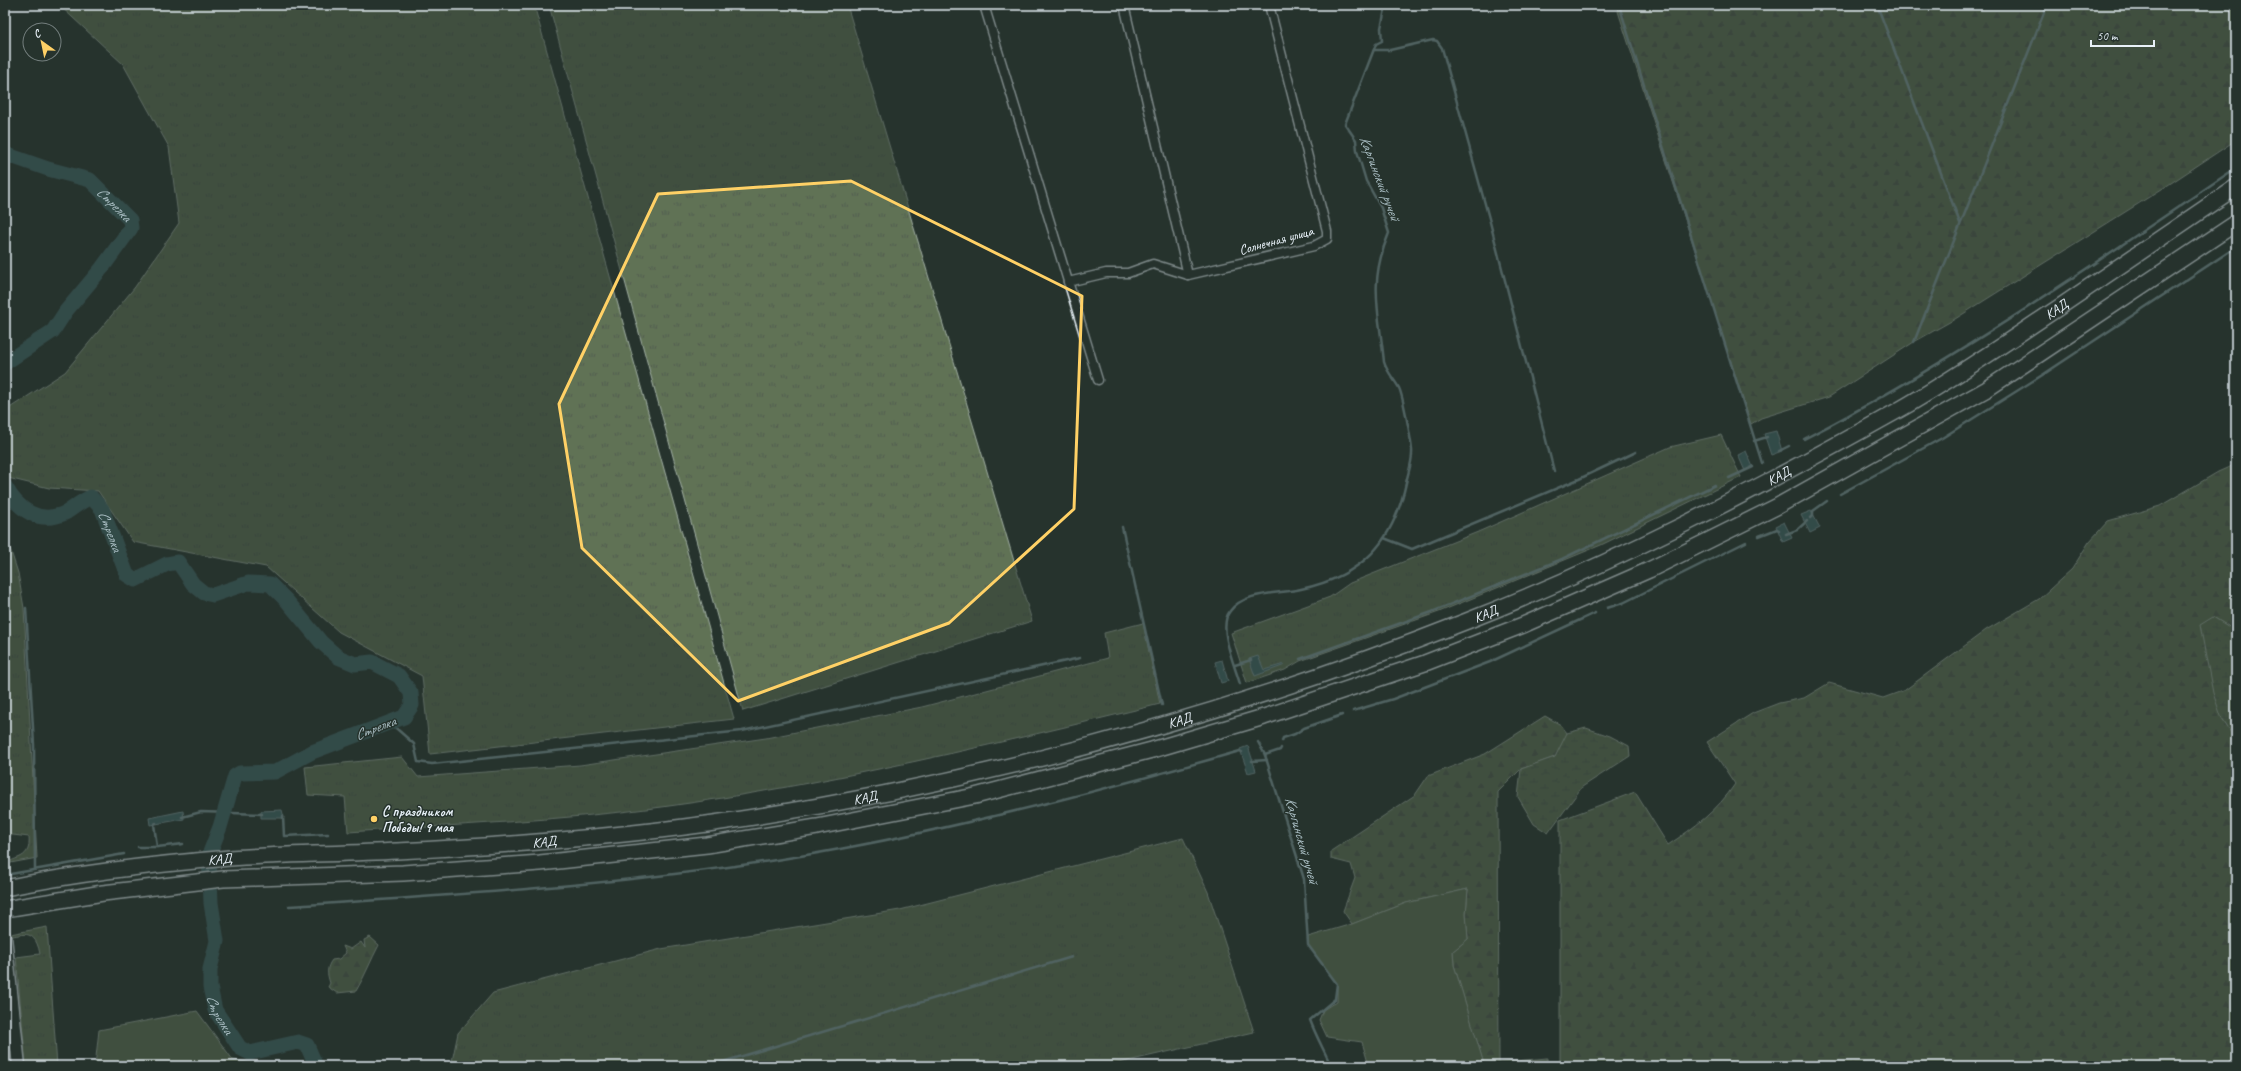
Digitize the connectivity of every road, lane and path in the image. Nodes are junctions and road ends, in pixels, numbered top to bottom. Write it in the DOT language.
graph roads {
  1 [pos="984,5"];
  2 [pos="1124,5"];
  3 [pos="1269,5"];
  4 [pos="2236,187"];
  5 [pos="2236,223"];
  6 [pos="1188,275"];
  7 [pos="1068,282"];
  8 [pos="1098,380"];
  9 [pos="5,888"];
  10 [pos="5,909"];
  11 [pos="5,937"];
  12 [pos="20,1066"];
  1 -- 7 [label="street"];
  2 -- 6 [label="street"];
  3 -- 6 [label="street, Солнечная улица"];
  4 -- 9 [label="highway, КАД"];
  5 -- 10 [label="highway, КАД"];
  6 -- 7 [label="street"];
  7 -- 8 [label="street"];
  11 -- 12 [label="main road"];
}
